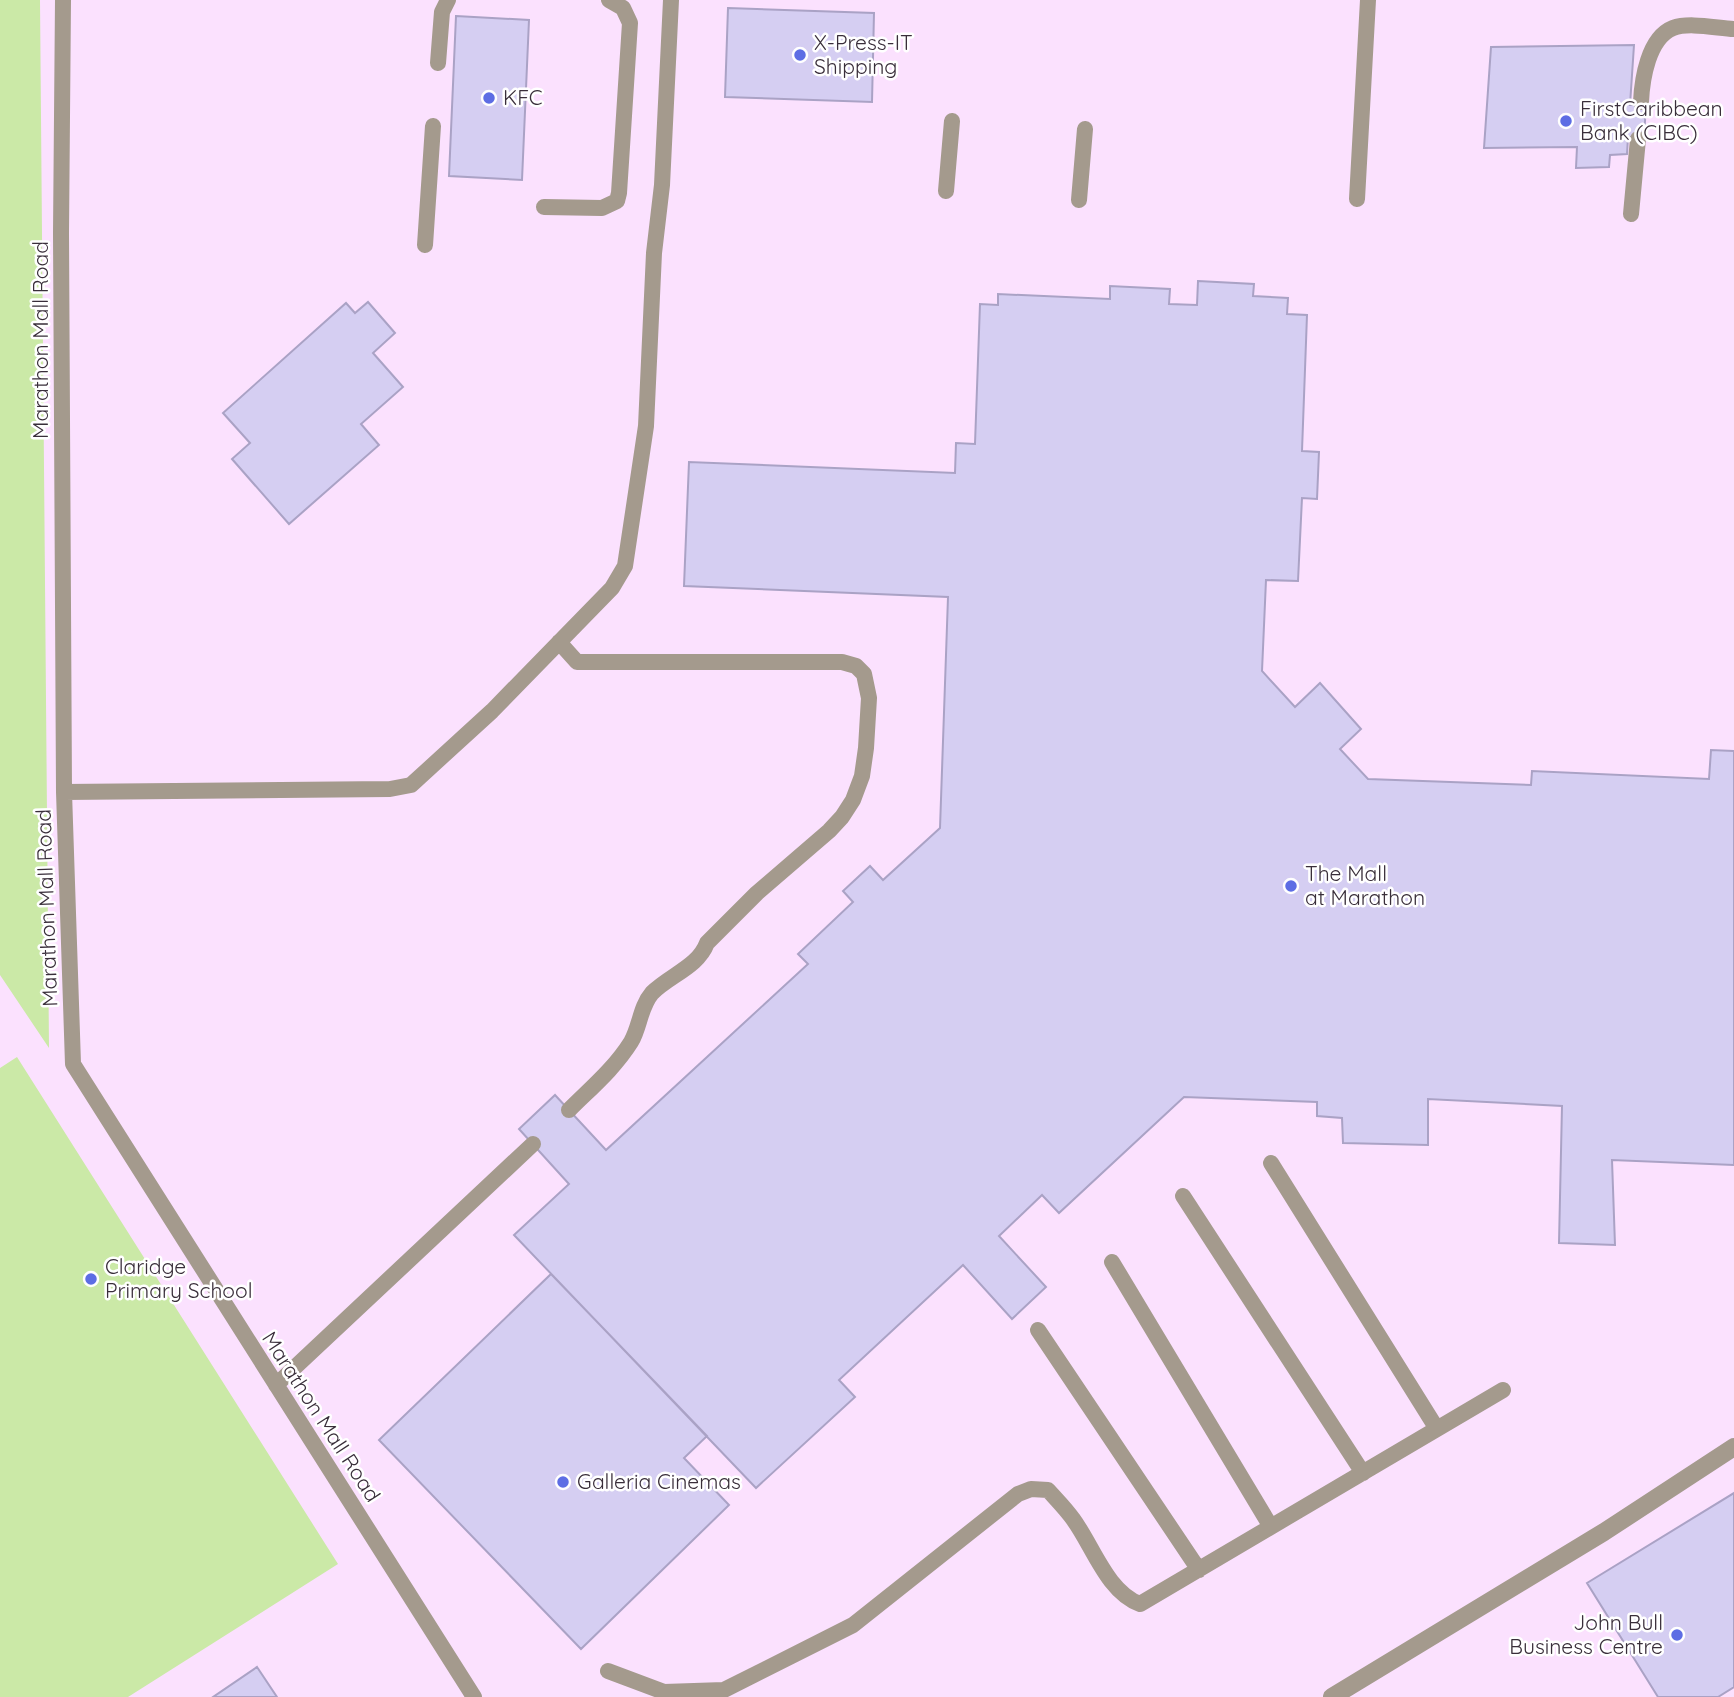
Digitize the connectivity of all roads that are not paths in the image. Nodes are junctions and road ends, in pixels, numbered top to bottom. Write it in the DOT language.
graph roads {
  1 [pos="63,0"];
  2 [pos="448,0"];
  3 [pos="609,0"];
  4 [pos="671,0"];
  5 [pos="1368,0"];
  6 [pos="1734,29"];
  7 [pos="438,63"];
  8 [pos="1641,102"];
  9 [pos="952,121"];
  10 [pos="433,126"];
  11 [pos="1085,129"];
  12 [pos="1639,139"];
  13 [pos="946,191"];
  14 [pos="1357,199"];
  15 [pos="1079,200"];
  16 [pos="544,208"];
  17 [pos="1631,214"];
  18 [pos="425,245"];
  19 [pos="559,642"];
  20 [pos="64,792"];
  21 [pos="569,1110"];
  22 [pos="533,1144"];
  23 [pos="1271,1163"];
  24 [pos="1183,1196"];
  25 [pos="1112,1262"];
  26 [pos="1038,1330"];
  27 [pos="276,1385"];
  28 [pos="1503,1390"];
  29 [pos="1437,1429"];
  30 [pos="1734,1447"];
  31 [pos="1363,1473"];
  32 [pos="1271,1527"];
  33 [pos="1199,1570"];
  34 [pos="608,1671"];
  35 [pos="474,1697"];
  36 [pos="1332,1697"];
  1 -- 20 [label="lane, Marathon Mall Road"];
  2 -- 7 [label="lane"];
  3 -- 16 [label="lane"];
  4 -- 19 [label="lane"];
  5 -- 14 [label="lane"];
  6 -- 8 [label="lane"];
  9 -- 13 [label="lane"];
  10 -- 18 [label="lane"];
  11 -- 15 [label="lane"];
  12 -- 17 [label="lane"];
  19 -- 20 [label="lane"];
  19 -- 21 [label="lane"];
  20 -- 27 [label="lane, Marathon Mall Road"];
  22 -- 27 [label="lane"];
  23 -- 29 [label="lane"];
  24 -- 31 [label="lane"];
  25 -- 32 [label="lane"];
  26 -- 33 [label="lane"];
  27 -- 35 [label="lane, Marathon Mall Road"];
  28 -- 29 [label="lane"];
  29 -- 31 [label="lane"];
  30 -- 36 [label="street"];
  31 -- 32 [label="lane"];
  32 -- 33 [label="lane"];
  33 -- 34 [label="lane"];
}
